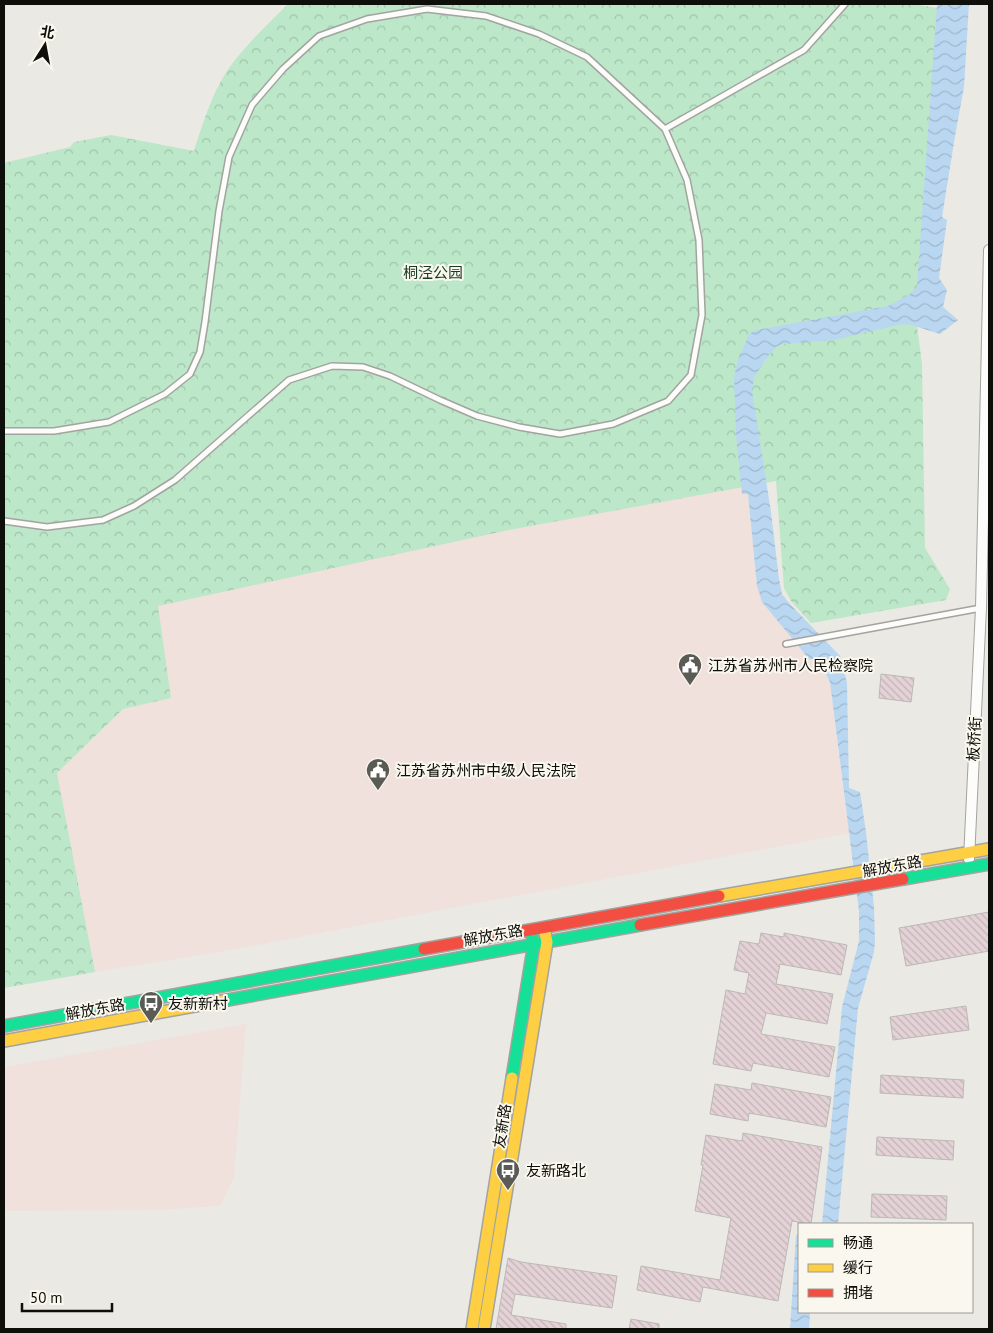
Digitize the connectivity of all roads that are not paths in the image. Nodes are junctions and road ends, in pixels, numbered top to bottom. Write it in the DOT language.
graph roads {
  1 [pos="845,4"];
  2 [pos="665,129"];
  3 [pos="989,250"];
  4 [pos="4,431"];
  5 [pos="4,522"];
  6 [pos="981,608"];
  7 [pos="786,644"];
  8 [pos="989,849"];
  9 [pos="968,853"];
  10 [pos="989,864"];
  11 [pos="971,867"];
  12 [pos="544,927"];
  13 [pos="531,929"];
  14 [pos="547,942"];
  15 [pos="534,943"];
  16 [pos="4,1026"];
  17 [pos="4,1041"];
  18 [pos="472,1329"];
  19 [pos="484,1329"];
  1 -- 2 [label="lane"];
  2 -- 4 [label="lane"];
  2 -- 5 [label="lane"];
  3 -- 6 [label="street, 板桥街"];
  6 -- 7 [label="lane"];
  6 -- 9 [label="street, 板桥街"];
  8 -- 9 [label="main road, 解放东路"];
  9 -- 11 [label="street, 板桥街"];
  9 -- 12 [label="main road, 解放东路"];
  10 -- 11 [label="main road, 解放东路"];
  11 -- 14 [label="main road, 解放东路"];
  12 -- 13 [label="main road, 解放东路"];
  12 -- 14 [label="main road, 友新路"];
  13 -- 15 [label="main road, 友新路"];
  13 -- 16 [label="main road, 解放东路"];
  14 -- 15 [label="main road, 解放东路"];
  14 -- 19 [label="main road, 友新路"];
  15 -- 17 [label="main road, 解放东路"];
  15 -- 18 [label="main road, 友新路"];
}
